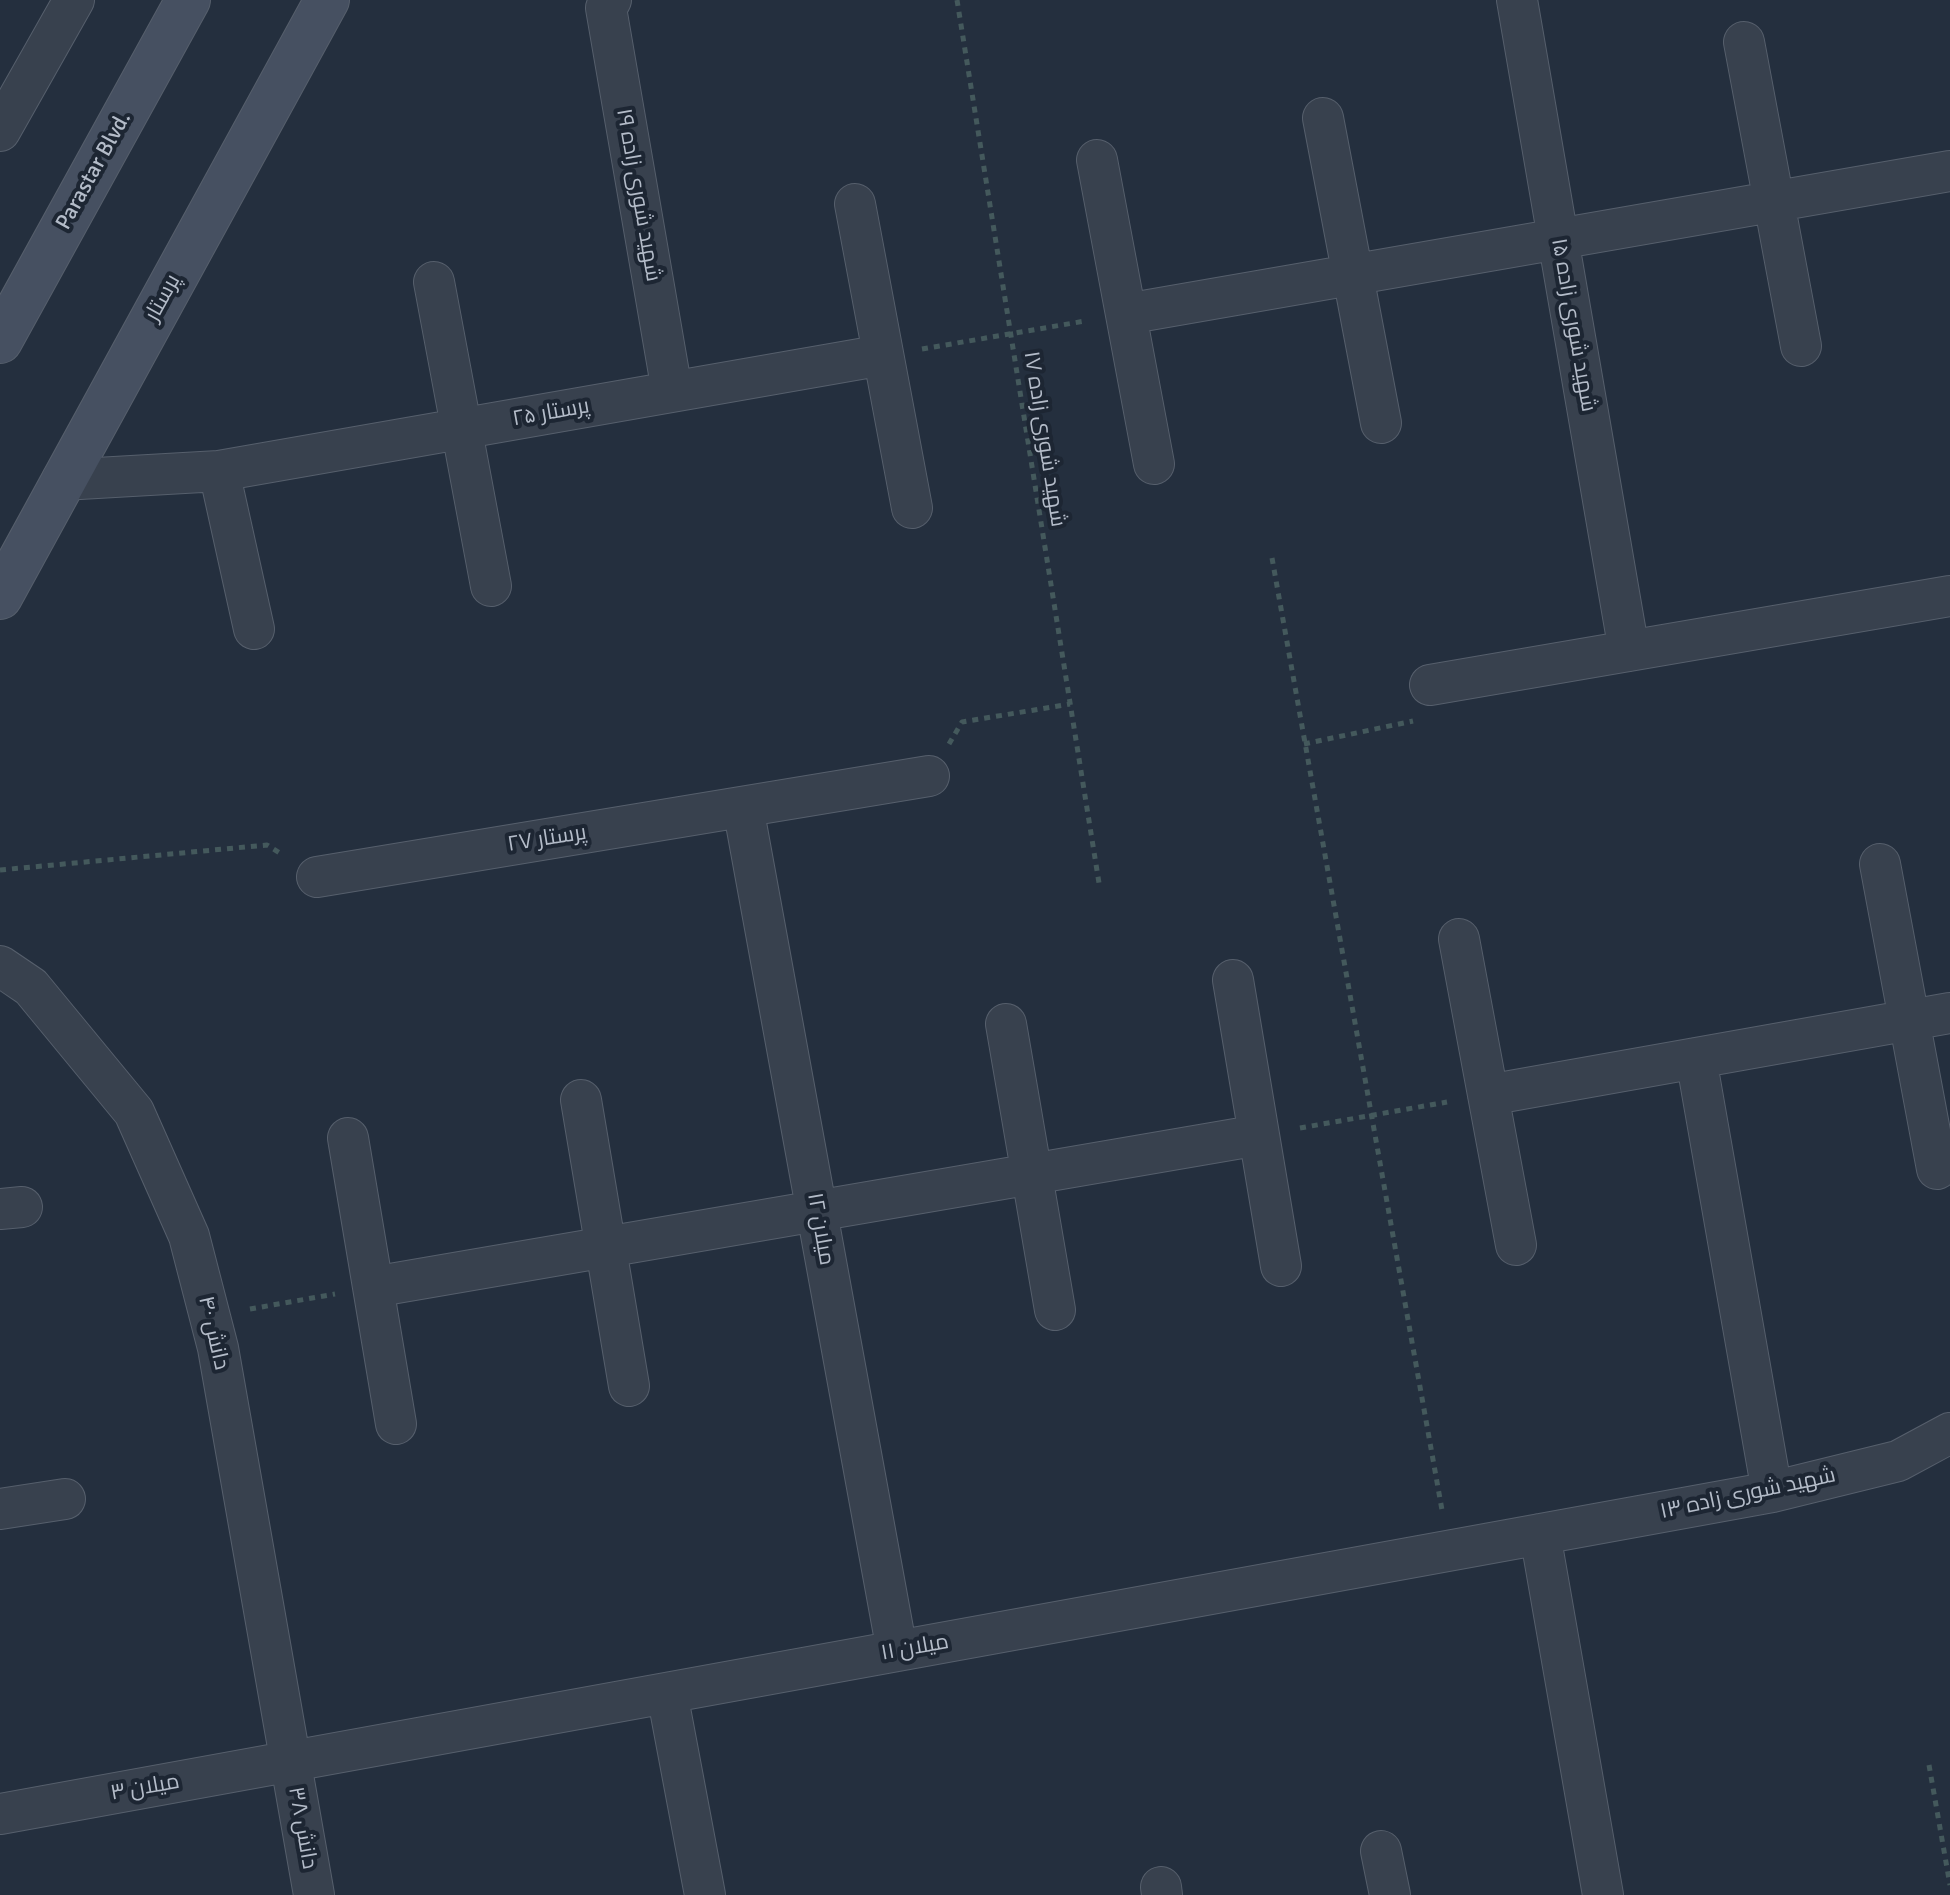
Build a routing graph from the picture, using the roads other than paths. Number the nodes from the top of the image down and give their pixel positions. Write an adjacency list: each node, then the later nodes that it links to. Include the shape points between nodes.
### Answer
1 (74, 0): 8 (street)
2 (188, 0): 17 (main road, Parastar Blvd.)
3 (327, 0): 25 (main road, پرستار)
4 (611, 0): 20 (street, شهید شوری زاده ۱۹, via 606,8)
5 (1517, 0): 13 (street, شهید شوری زاده ۱۵)
6 (1744, 42): 11 (street)
7 (1323, 118): 14 (street)
8 (0, 131)
9 (1097, 160): 16 (street)
10 (1950, 171): 11 (street)
11 (1774, 201): 13 (street); 18 (street)
12 (855, 204): 19 (street)
13 (1558, 239): 14 (street); 31 (street, شهید شوری زاده ۱۵)
14 (1352, 274): 16 (street); 21 (street)
15 (434, 282): 22 (street)
16 (1126, 314): 23 (street)
17 (0, 341)
18 (1801, 346)
19 (883, 355): 20 (street, پرستار ۲۵); 26 (street)
20 (672, 391): 22 (street, پرستار ۲۵)
21 (1381, 423)
22 (462, 428): 24 (street, پرستار ۲۵); 27 (street)
23 (1154, 464)
24 (219, 471): 25 (street, پرستار ۲۵); 30 (street)
25 (62, 480): 29 (main road, پرستار)
26 (912, 508)
27 (491, 586)
28 (1950, 596): 31 (street)
29 (0, 597)
30 (254, 629)
31 (1629, 651): 32 (street)
32 (1430, 685)
33 (929, 776): 34 (street, پرستار ۲۷)
34 (743, 807): 36 (street, پرستار ۲۷); 50 (street, میلان ۱۲)
35 (1880, 864): 41 (street)
36 (317, 877)
37 (1459, 939): 44 (street)
38 (0, 966): 65 (street, دانش ۴۰, via 31,987 134,1112 189,1236 218,1348)
39 (1233, 980): 46 (street)
40 (1950, 1013): 41 (street)
41 (1909, 1021): 43 (street); 48 (street)
42 (1006, 1024): 49 (street)
43 (1696, 1058): 44 (street); 59 (street)
44 (1488, 1095): 51 (street)
45 (581, 1100): 52 (street)
46 (1259, 1135): 49 (street); 53 (street)
47 (348, 1138): 54 (street)
48 (1937, 1169)
49 (1032, 1174): 50 (street); 55 (street)
50 (816, 1211): 52 (street); 63 (street, میلان ۱۲)
51 (1516, 1245)
52 (605, 1247): 54 (street); 56 (street)
53 (1281, 1266)
54 (373, 1287): 57 (street)
55 (1055, 1310)
56 (629, 1386)
57 (396, 1424)
58 (1950, 1433): 59 (street, شهید شوری زاده ۱۳, via 1898,1461)
59 (1772, 1492): 62 (street, شهید شوری زاده ۱۳)
60 (65, 1499): 61 (street)
61 (0, 1509)
62 (1540, 1534): 63 (street, میلان ۱۱); 71 (street)
63 (897, 1651): 64 (street, میلان ۱۱)
64 (667, 1693): 65 (street, میلان ۱۱); 69 (street)
65 (291, 1761): 66 (street, میلان ۳); 68 (street, دانش ۳۸)
66 (0, 1814)
67 (1381, 1851): 70 (street)
68 (314, 1895)
69 (705, 1895)
70 (1390, 1895)
71 (1603, 1895)

